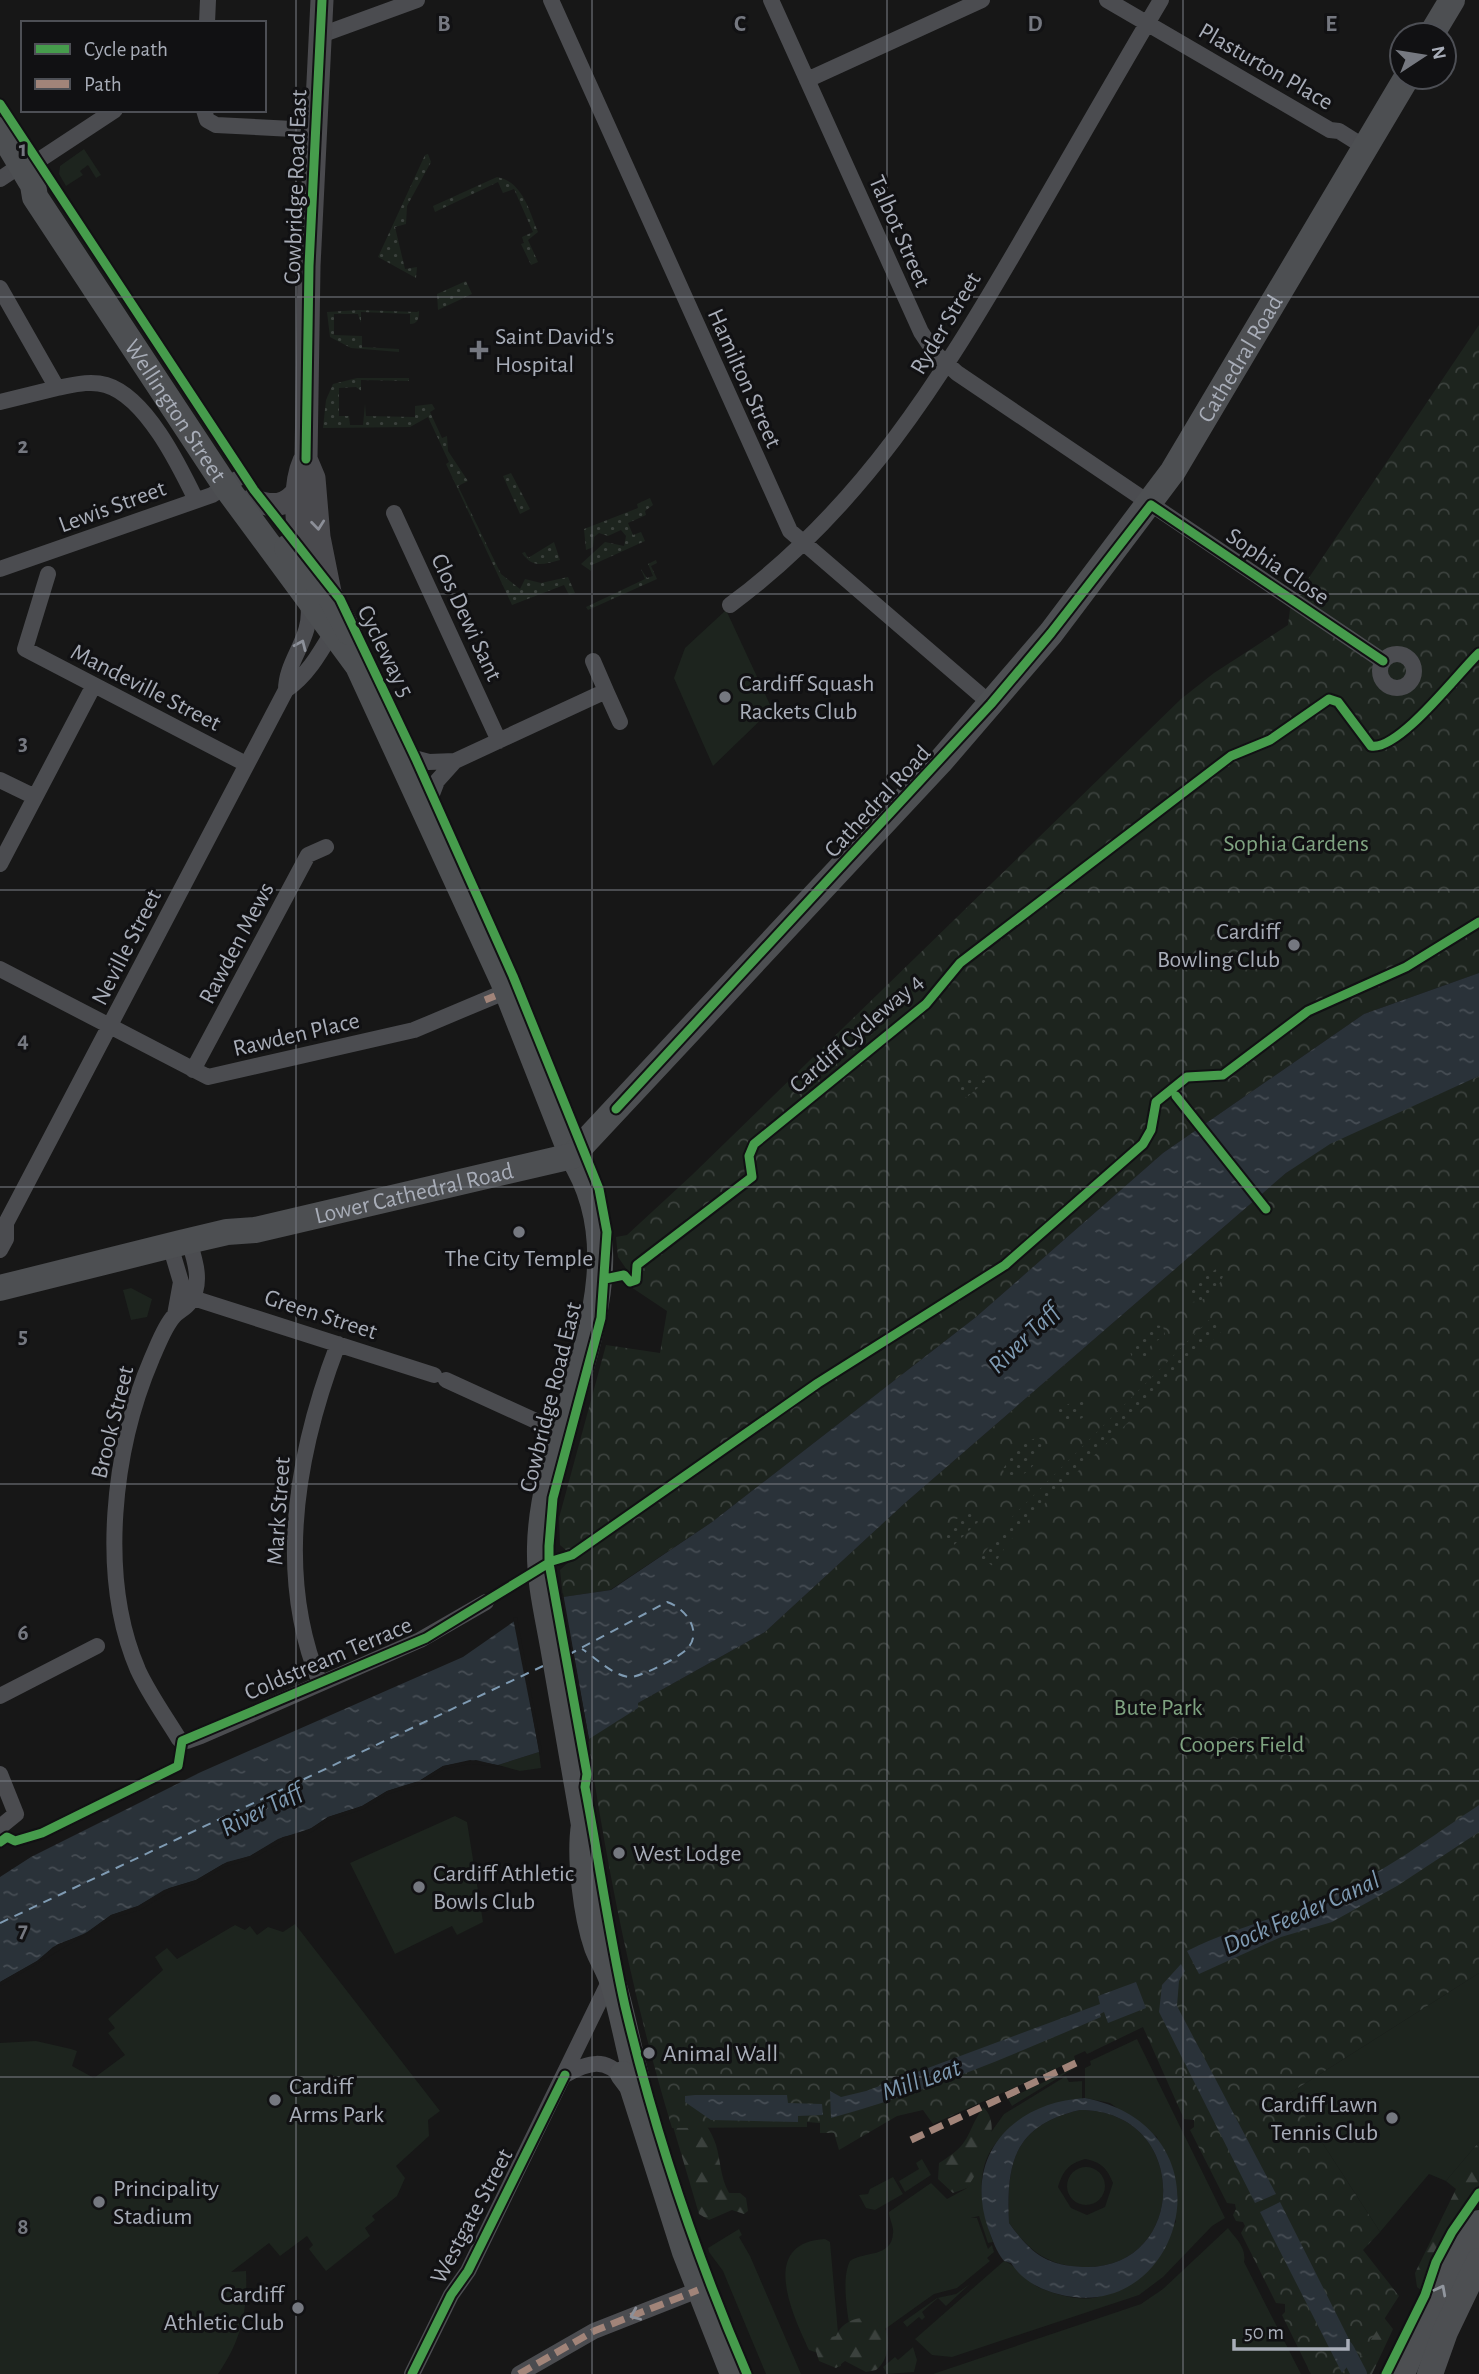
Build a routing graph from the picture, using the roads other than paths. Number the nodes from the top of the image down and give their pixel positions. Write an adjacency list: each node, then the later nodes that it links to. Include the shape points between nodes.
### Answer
1 (208, 0): 10 (street)
2 (322, 0): 13 (street, Cowbridge Road East)
3 (417, 0): 13 (street)
4 (551, 0): 34 (street, Hamilton Street, via 781,513)
5 (771, 0): 14 (street, Talbot Street)
6 (982, 0): 14 (street)
7 (1107, 0): 12 (street, Plasturton Place)
8 (1161, 0): 12 (street, Ryder Street)
9 (1452, 0): 11 (main road)
10 (207, 21)
11 (1439, 21)
12 (1147, 24): 20 (street, Plasturton Place); 24 (street, Ryder Street)
13 (321, 35): 28 (street, Cowbridge Road East, via 309,266)
14 (807, 80): 23 (street, Talbot Street)
15 (1399, 91): 20 (main road, Cathedral Road)
16 (112, 112): 21 (street)
17 (205, 112): 18 (street, via 216,125)
18 (293, 129)
19 (0, 130): 21 (main road, Wellington Street)
20 (1366, 148): 32 (main road, Cathedral Road)
21 (19, 174): 29 (main road, Wellington Street, via 48,190)
22 (0, 288): 26 (street)
23 (925, 338): 24 (street, via 942,344); 25 (street, Talbot Street)
24 (962, 340): 25 (street, Ryder Street)
25 (948, 365): 32 (street, Talbot Street); 34 (street, Ryder Street, via 888,449)
26 (57, 388): 27 (street); 31 (street, via 106,385 138,405)
27 (0, 402)
28 (306, 458): 30 (street, Cowbridge Road East); 38 (street, Cowbridge Road East, one-way to 38, via 314,478)
29 (238, 489): 30 (street, via 281,505); 31 (street, Lewis Street); 35 (main road, Wellington Street); 38 (main road, Wellington Street)
30 (299, 489): 35 (street, Cowbridge Road East)
31 (196, 500): 36 (street, Lewis Street)
32 (1151, 505): 42 (street, Sophia Close); 47 (main road, Cathedral Road)
33 (394, 513): 49 (street, Clos Dewi Sant)
34 (804, 545): 39 (street, Ryder Street); 47 (street, Hamilton Street)
35 (301, 563): 38 (main road, Wellington Street)
36 (0, 569)
37 (48, 574): 44 (street, Mandeville Street, via 25,649)
38 (319, 598): 40 (main road, Wellington Street); 43 (main road, Cowbridge Road East, via 358,651); 45 (street, Neville Street, one-way to 38, via 286,678)
39 (730, 605)
40 (332, 631): 43 (main road, Cowbridge Road East); 45 (street, Neville Street, via 297,683)
41 (593, 661): 46 (street)
42 (1383, 661): 42 (street, Sophia Close, via 1392,655 1403,656 1413,669 1407,685 1388,686 1380,675)
43 (358, 666): 50 (main road, Cowbridge Road East)
44 (94, 685): 52 (street, Mandeville Street); 54 (street)
45 (286, 690): 52 (street, Neville Street)
46 (606, 691): 48 (street); 49 (street)
47 (991, 704): 62 (main road, Cathedral Road)
48 (620, 722)
49 (499, 741): 51 (street)
50 (399, 754): 51 (street, via 429,762); 55 (main road, Cowbridge Road East)
51 (455, 761): 55 (street, via 437,781)
52 (246, 764): 60 (street, Neville Street)
53 (0, 780): 54 (street)
54 (35, 797): 57 (street)
55 (425, 812): 62 (main road, Cowbridge Road East, via 507,991)
56 (326, 847): 61 (street, Rawden Mews, via 308,855)
57 (0, 864)
58 (0, 970): 60 (street, Rawden Place)
59 (490, 998): 61 (street, Rawden Place, via 414,1030 208,1077)
60 (110, 1027): 61 (street, Rawden Place); 63 (street, Neville Street)
61 (194, 1070)
62 (572, 1156): 65 (main road, Lower Cathedral Road, via 255,1230 227,1232); 71 (main road, Cowbridge Road East, via 583,1233 581,1292 572,1347); 72 (main road, Cowbridge Road East, via 588,1181 594,1202 598,1270 587,1347 542,1507)
63 (3, 1226): 64 (street, Neville Street, via 6,1239)
64 (0, 1250)
65 (181, 1250): 66 (main road, Lower Cathedral Road); 67 (street, via 197,1278); 68 (main road, Lower Cathedral Road, via 135,1272); 69 (street, Brook Street)
66 (0, 1288)
67 (193, 1298): 69 (street, Brook Street); 70 (street, Green Street)
68 (0, 1302)
69 (175, 1315): 77 (street, Brook Street, via 152,1357 130,1424 117,1490 115,1537 131,1649 144,1682)
70 (338, 1344): 71 (street, Green Street, via 440,1378); 75 (street, Mark Street, via 308,1438 295,1547 301,1621)
71 (549, 1427): 72 (main road, Cowbridge Road East, via 527,1519 525,1559)
72 (537, 1599): 80 (main road, Cowbridge Road East, via 565,1762 584,1825 581,1846)
73 (486, 1602): 75 (street, Coldstream Terrace, via 426,1637)
74 (97, 1646): 76 (street)
75 (320, 1683): 77 (street, Coldstream Terrace)
76 (0, 1696)
77 (182, 1741)
78 (0, 1774): 79 (street, via 16,1809 15,1817)
79 (0, 1828)
80 (598, 1948): 81 (main road); 82 (main road, via 593,1966)
81 (609, 1972): 82 (main road); 82 (street, Westgate Street)
82 (605, 2015): 83 (street, Westgate Street); 84 (main road)
83 (565, 2075): 84 (street, via 601,2063 611,2066); 88 (street, Westgate Street)
84 (628, 2083): 87 (main road)
85 (1479, 2223): 91 (main road, one-way to 85, via 1425,2319)
86 (1479, 2262): 92 (main road)
87 (698, 2290): 89 (street, one-way to 89, via 594,2331); 90 (main road)
88 (412, 2374)
89 (519, 2374)
90 (733, 2374)
91 (1402, 2374)
92 (1430, 2374)

